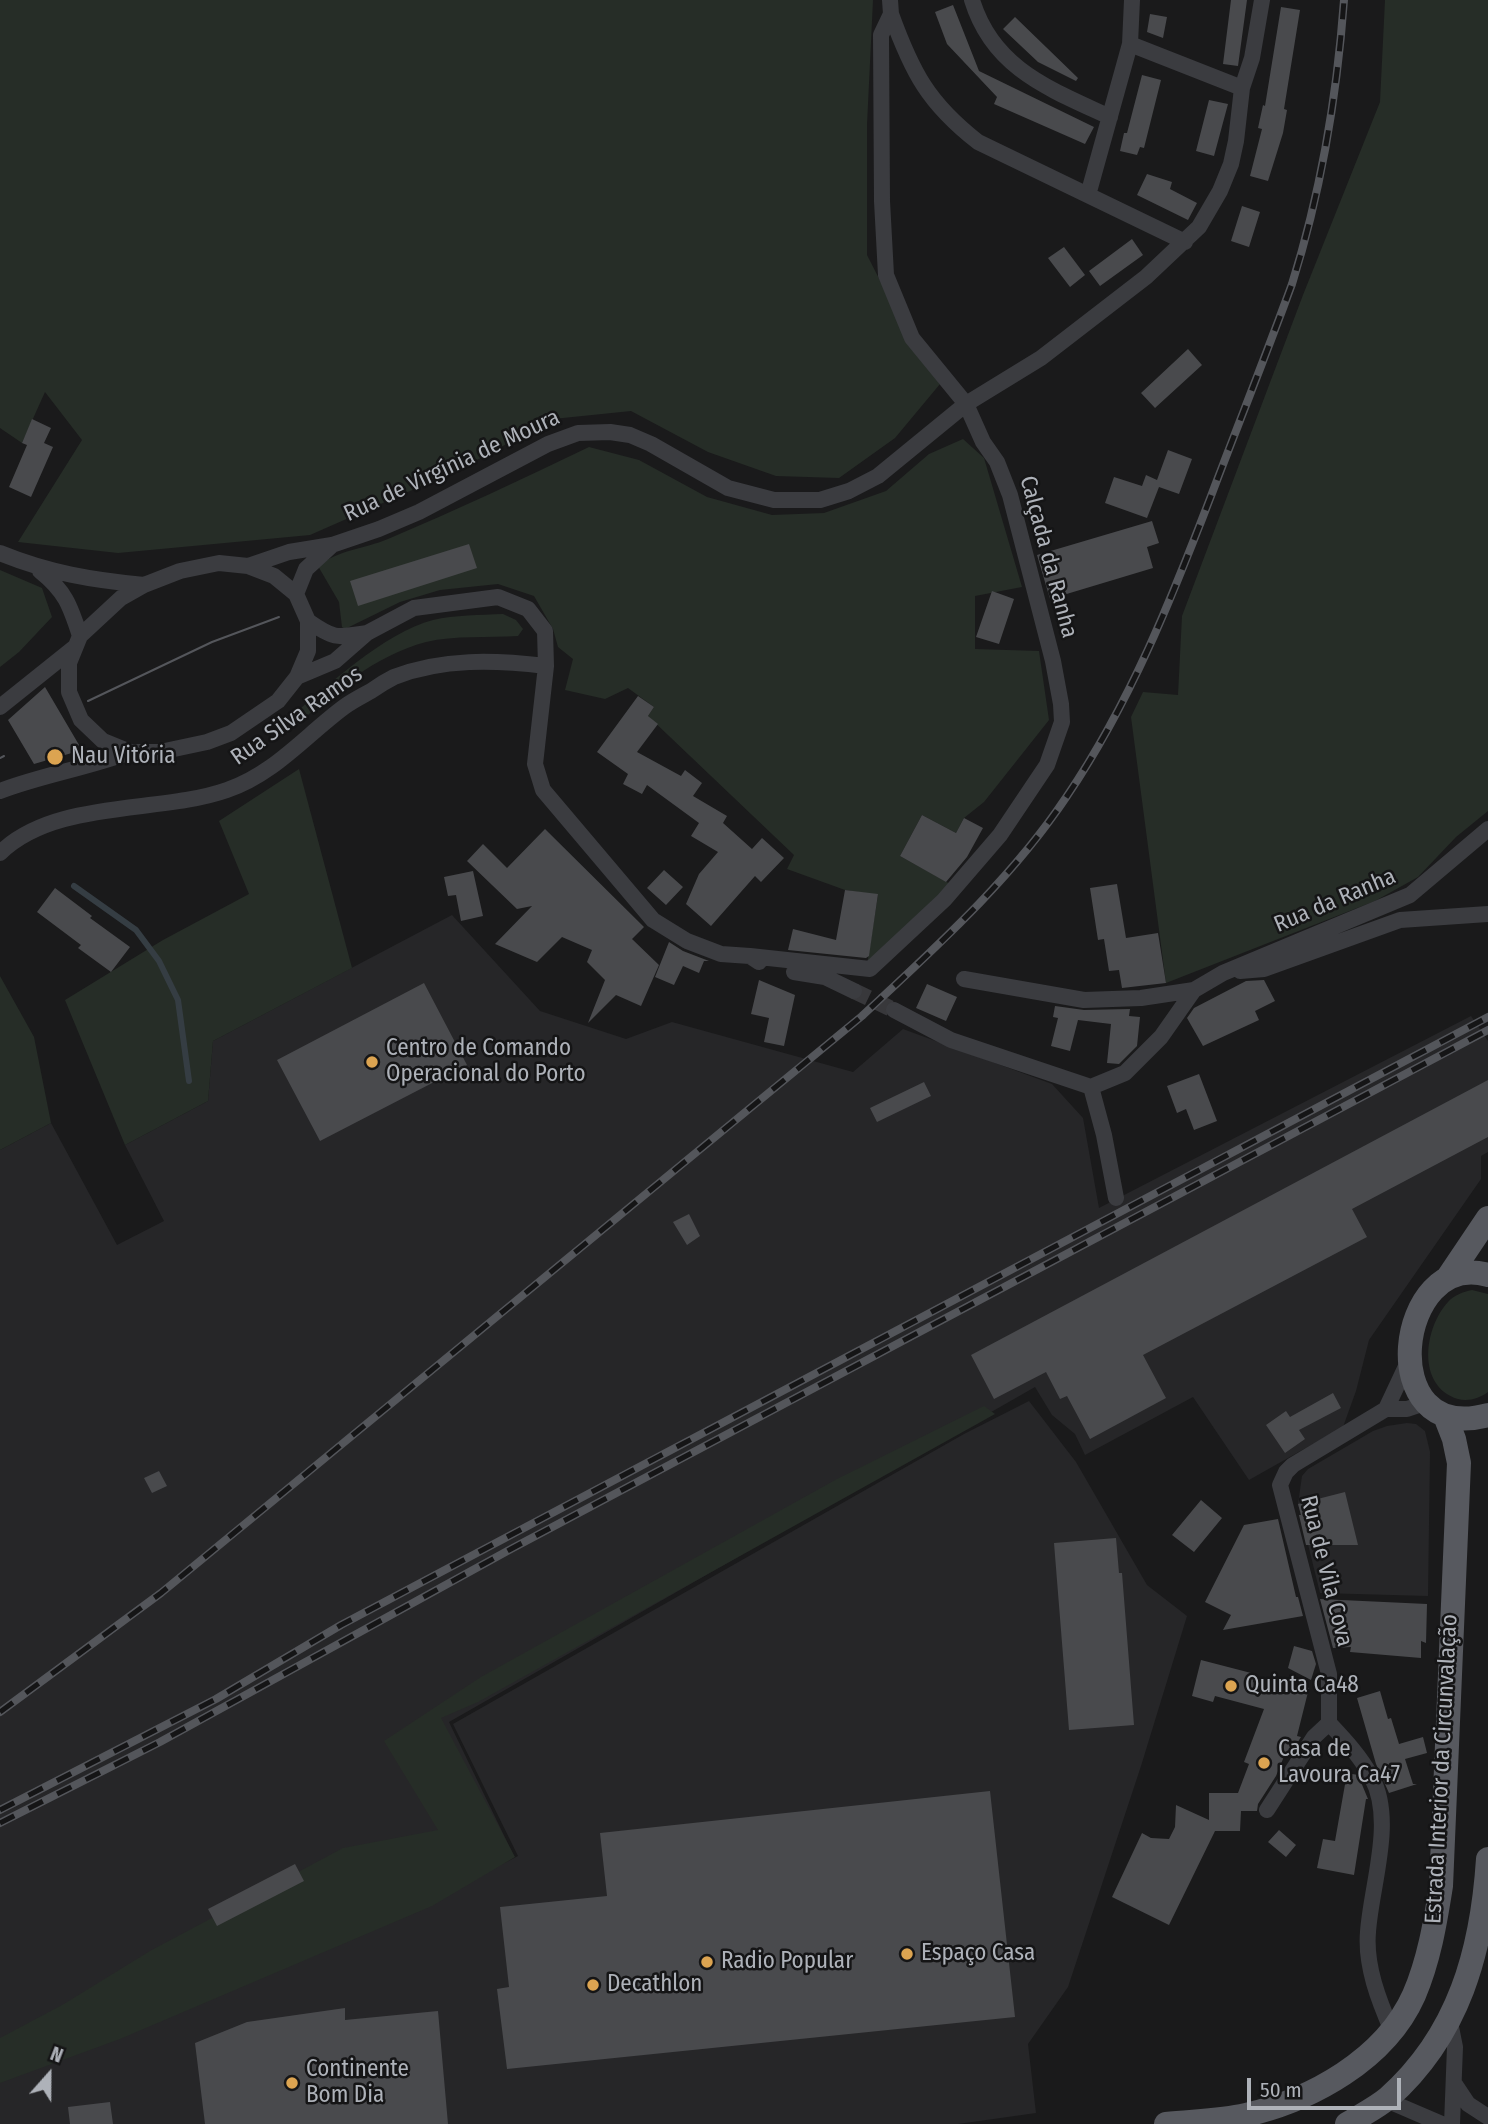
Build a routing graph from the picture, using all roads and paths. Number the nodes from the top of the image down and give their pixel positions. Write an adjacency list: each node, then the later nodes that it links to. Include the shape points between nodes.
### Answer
1 (972, 0): 7 (street, via 988,37 1026,76)
2 (1132, 0): 5 (street)
3 (1262, 0): 6 (street, Rua de Virgínia de Moura)
4 (891, 7): 8 (street, via 907,56 950,120 978,142); 10 (street, Calçada da Ranha, via 881,35 886,275 912,338)
5 (1130, 44): 6 (street); 7 (street)
6 (1242, 88): 9 (street, Rua de Virgínia de Moura, via 1231,164 1199,227)
7 (1110, 117): 8 (street)
8 (1088, 195): 9 (street)
9 (1185, 242): 10 (street, Rua de Virgínia de Moura, via 1041,358)
10 (966, 404): 11 (street, Rua de Virgínia de Moura, via 878,476 820,500 758,497 728,488 630,435 578,433 419,512); 28 (street, Calçada da Ranha, via 1010,495 1053,662 1062,722 1047,765 1000,835 944,900 876,964)
11 (332, 545): 13 (street, Rua de Virgínia de Moura, via 289,552); 16 (street, Rua de Virgínia de Moura, via 306,569)
12 (0, 553): 14 (street)
13 (248, 566): 15 (street, via 205,565); 16 (street, via 274,576)
14 (35, 567): 15 (street, via 86,579); 19 (street, via 68,600)
15 (144, 585): 19 (street, via 121,598)
16 (296, 594): 17 (street)
17 (308, 621): 18 (street, via 328,635); 21 (street, via 308,651)
18 (367, 633): 20 (street, Calçada da Ranha, via 414,608 498,597 528,608 545,632); 21 (street, via 335,661)
19 (77, 641): 22 (street); 23 (street, via 69,663 69,692 81,720 103,741)
20 (546, 666): 26 (street, Rua Silva Ramos, via 452,663 393,678 345,706 270,769 243,784 203,797 80,816 29,831); 28 (street, Calçada da Ranha, via 535,764 542,790 653,919 687,941 721,954)
21 (298, 677): 23 (street, via 278,701 231,733 160,752)
22 (0, 708)
23 (130, 752): 24 (street)
24 (0, 791)
25 (1488, 829): 29 (street, Rua da Ranha, via 1410,895)
26 (0, 853)
27 (1488, 914): 29 (street, Rua da Ranha, via 1400,920 1264,969)
28 (750, 956): 32 (street, via 765,966 824,978)
29 (1223, 973): 31 (street, Rua da Ranha)
30 (964, 979): 31 (street, via 1084,1000)
31 (1194, 990): 34 (street, Rua da Ranha, via 1161,1037 1125,1073)
32 (854, 992)
33 (894, 1010): 34 (street, via 951,1040)
34 (1091, 1087): 35 (street)
35 (1116, 1198)
36 (1488, 1218): 38 (main road)
37 (1488, 1275): 38 (main road, via 1473,1271)
38 (1449, 1276): 39 (main road, via 1420,1309)
39 (1409, 1359): 40 (street); 41 (main road, Estrada Interior da Circunvalação, via 1413,1382)
40 (1386, 1409): 41 (street, Rua de Vila Cova); 43 (street, Rua de Vila Cova, via 1293,1465 1280,1485 1329,1674)
41 (1435, 1409): 42 (main road, via 1470,1420); 47 (main road, Estrada Interior da Circunvalação, via 1454,1439 1459,1463 1441,1886 1431,1948 1413,1997)
42 (1488, 1415)
43 (1329, 1723): 44 (street, via 1314,1737); 47 (street, via 1374,1780 1380,1804 1382,1823 1367,1935 1378,2000)
44 (1267, 1810)
45 (1488, 1859): 46 (main road, via 1474,1961)
46 (1450, 2022): 48 (street); 49 (main road, via 1419,2066)
47 (1392, 2031): 52 (main road, Estrada Interior da Circunvalação, via 1359,2062 1309,2095 1245,2115)
48 (1454, 2083): 50 (street, via 1468,2104); 54 (street)
49 (1386, 2100): 51 (main road); 53 (street)
50 (1488, 2117)
51 (1357, 2121)
52 (1166, 2124)
53 (1441, 2124)
54 (1452, 2124)

